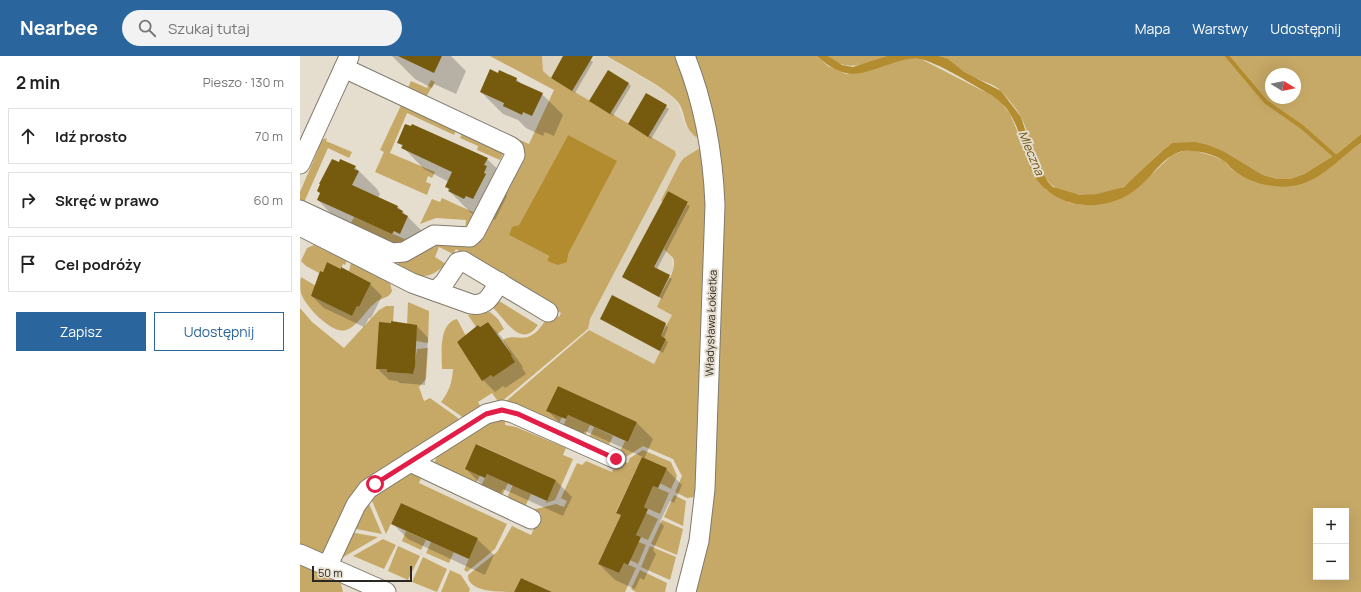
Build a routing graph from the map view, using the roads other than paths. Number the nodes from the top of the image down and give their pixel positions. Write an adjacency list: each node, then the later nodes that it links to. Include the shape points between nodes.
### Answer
1 (685, 56): 16 (street, Władysława Łokietka, via 709,143 715,205 705,494 699,541)
2 (347, 62): 3 (street); 4 (street, via 510,146 514,149 514,155 475,232 470,237 434,235 404,252 392,253)
3 (300, 164)
4 (300, 210)
5 (300, 226): 7 (street, via 412,283)
6 (499, 282): 7 (street, via 487,301 480,305); 7 (street, via 460,261 444,283); 8 (street)
7 (434, 291)
8 (548, 312)
9 (616, 459): 10 (street, via 518,414 502,410 486,414)
10 (410, 462): 11 (street); 13 (street, via 362,496)
11 (531, 519)
12 (300, 554): 13 (street)
13 (328, 565): 14 (street)
14 (351, 585): 15 (street)
15 (386, 592)
16 (686, 592)

